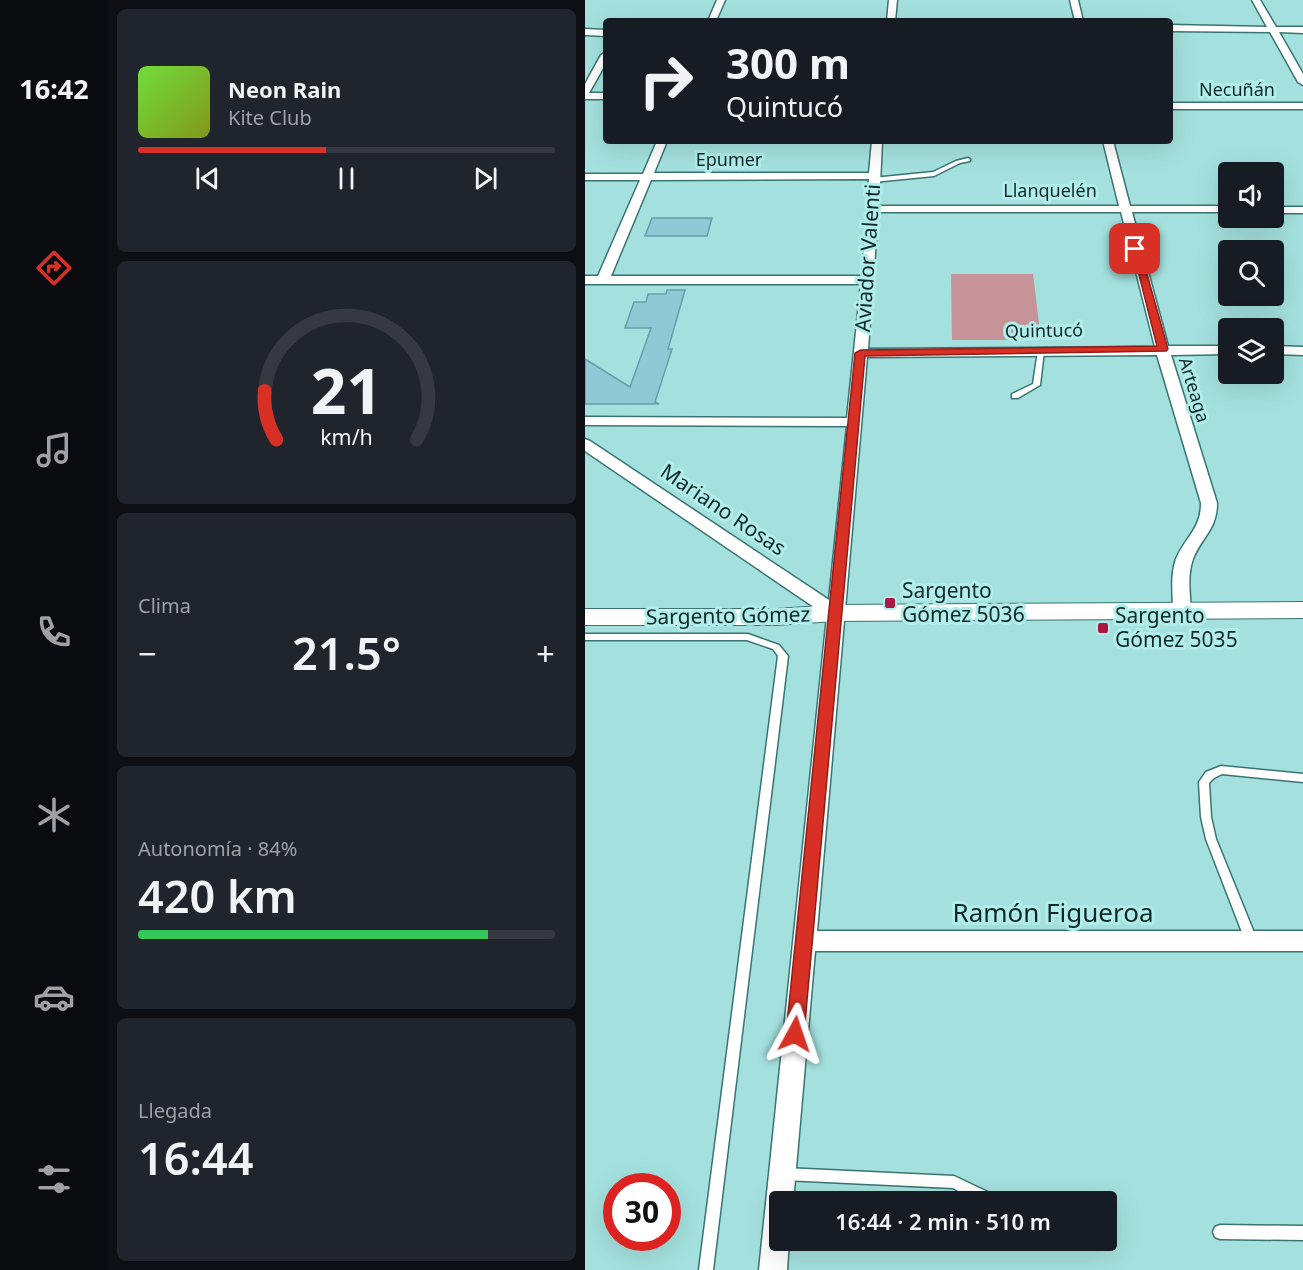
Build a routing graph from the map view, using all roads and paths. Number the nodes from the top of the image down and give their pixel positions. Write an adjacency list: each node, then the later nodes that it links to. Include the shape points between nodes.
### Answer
1 (721, 0): 5 (street)
2 (893, 0): 6 (street)
3 (1074, 0): 7 (street)
4 (1256, 0): 9 (street)
5 (713, 18)
6 (891, 18)
7 (1078, 18)
8 (1173, 28): 9 (street)
9 (1271, 29): 10 (street); 14 (street)
10 (1303, 30)
11 (585, 32): 12 (street)
12 (603, 33)
13 (603, 60): 15 (street)
14 (1303, 82)
15 (585, 92)
16 (585, 96): 17 (street)
17 (603, 96)
18 (1173, 106): 19 (street, Necuñán)
19 (1303, 106)
20 (661, 144): 25 (street)
21 (877, 144): 26 (street, Aviador Valenti)
22 (1109, 144): 28 (street, Arteaga)
23 (968, 160): 26 (lane, via 934,174)
24 (585, 177): 25 (street, Epumer)
25 (646, 177): 26 (street, Epumer); 33 (street)
26 (873, 178): 27 (street, Aviador Valenti)
27 (872, 209): 28 (street, Llanquelén); 34 (street, Aviador Valenti)
28 (1124, 209): 29 (street, Llanquelén); 35 (street, Arteaga)
29 (1218, 209)
30 (1284, 210): 31 (street)
31 (1303, 210)
32 (585, 280): 33 (street)
33 (603, 280): 34 (street)
34 (868, 280): 40 (street, Aviador Valenti)
35 (1163, 349): 36 (street, Quintucó); 37 (street, Quintucó); 46 (street, Arteaga, via 1210,516 1185,557)
36 (1218, 350)
37 (1041, 351): 40 (street, Quintucó); 41 (lane, via 1036,386)
38 (1284, 351): 39 (street)
39 (1303, 351)
40 (861, 353): 43 (street, Aviador Valenti)
41 (1015, 396)
42 (585, 421): 43 (street)
43 (855, 422): 47 (street, Aviador Valenti)
44 (585, 444): 47 (street, Mariano Rosas)
45 (1303, 610): 46 (main road, Sargento Gómez)
46 (1182, 611): 47 (main road, Sargento Gómez)
47 (835, 613): 48 (main road, Sargento Gómez, via 776,617); 51 (street, Aviador Valenti)
48 (585, 617)
49 (585, 637): 58 (lane, via 748,637 776,647 783,656)
50 (1303, 778): 52 (lane, via 1221,770 1204,782 1211,839)
51 (804, 941): 52 (street, Ramón Figueroa); 54 (street, Aviador Valenti)
52 (1251, 941): 53 (street, Ramón Figueroa)
53 (1303, 941)
54 (782, 1174): 55 (lane, via 954,1182); 59 (street, Aviador Valenti)
55 (972, 1191)
56 (1220, 1232): 57 (lane)
57 (1303, 1233)
58 (706, 1270)
59 (773, 1270)

